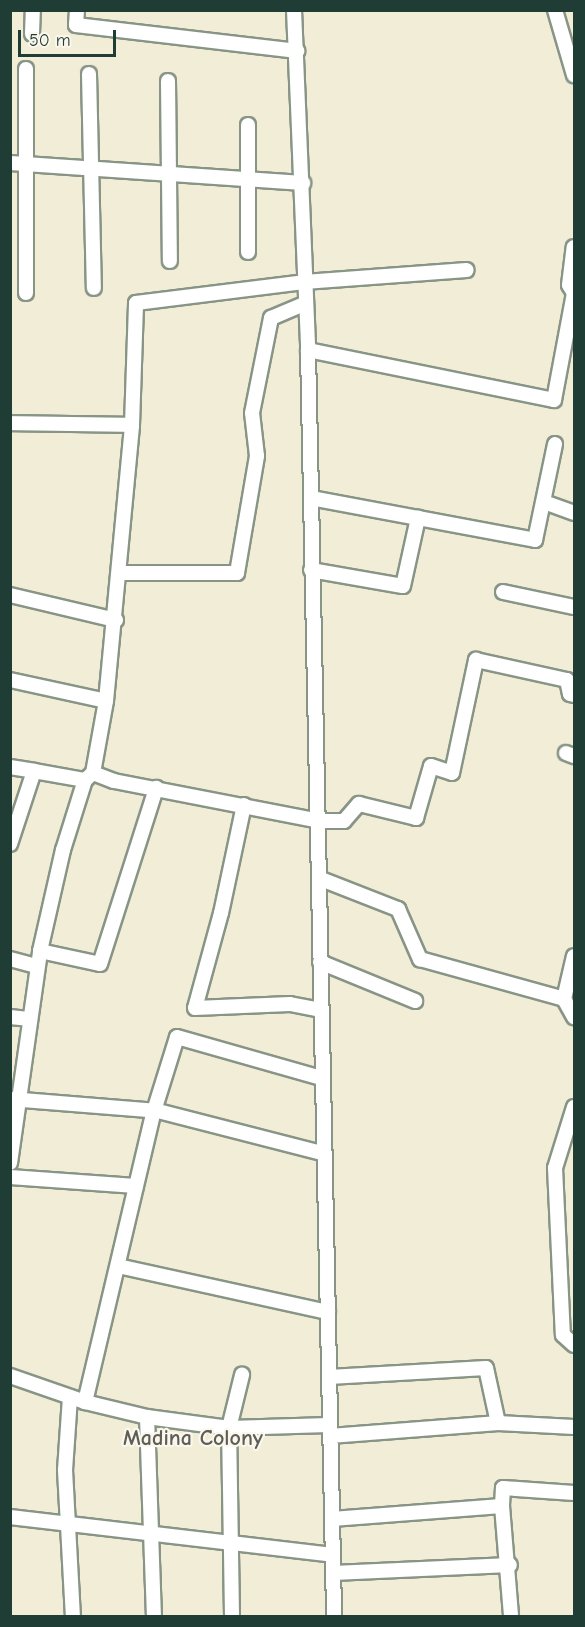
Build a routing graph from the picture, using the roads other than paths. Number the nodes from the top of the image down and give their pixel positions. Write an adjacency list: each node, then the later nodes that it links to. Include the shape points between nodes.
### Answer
1 (33, 10): 5 (street)
2 (77, 10): 6 (street, via 76,26)
3 (294, 10): 6 (street)
4 (555, 10): 9 (street)
5 (32, 34)
6 (297, 51): 17 (street)
7 (26, 69): 13 (street)
8 (89, 74): 14 (street)
9 (574, 75)
10 (168, 81): 15 (street)
11 (248, 125): 16 (street)
12 (10, 163): 13 (street)
13 (27, 164): 14 (street); 24 (street)
14 (92, 167): 15 (street); 23 (street)
15 (169, 171): 16 (street); 20 (street)
16 (247, 179): 17 (street); 19 (street)
17 (303, 183): 22 (street)
18 (574, 247): 25 (street, via 569,285)
19 (248, 252)
20 (170, 261)
21 (466, 270): 22 (street)
22 (304, 282): 26 (street); 29 (street, via 136,303)
23 (94, 288)
24 (26, 293)
25 (574, 293): 27 (street, via 554,400)
26 (306, 303): 27 (street); 36 (street, via 271,318 252,413 257,456 237,573)
27 (308, 350): 31 (street)
28 (10, 423): 29 (street)
29 (132, 425): 36 (street)
30 (555, 444): 32 (street)
31 (311, 498): 34 (street); 35 (street)
32 (544, 502): 33 (street); 34 (street, via 535,540)
33 (574, 513)
34 (418, 518): 35 (street, via 403,586)
35 (311, 570): 49 (street)
36 (121, 573): 40 (street)
37 (503, 592): 39 (street)
38 (10, 595): 40 (street)
39 (574, 607)
40 (117, 620): 43 (street)
41 (10, 680): 43 (street)
42 (574, 695): 49 (street, via 570,694 567,680 476,660 452,773 431,766 416,818 359,804 344,821)
43 (106, 701): 46 (street)
44 (10, 767): 45 (street)
45 (34, 771): 46 (street); 50 (street)
46 (89, 776): 47 (street); 52 (street, via 63,850)
47 (156, 788): 48 (street); 52 (street, via 100,964)
48 (244, 805): 49 (street); 59 (street, via 195,1008 290,1004)
49 (318, 821): 51 (street)
50 (10, 844)
51 (321, 879): 55 (street); 57 (street, via 398,909 420,959)
52 (40, 951): 56 (street)
53 (574, 956): 57 (street)
54 (10, 959): 56 (street)
55 (320, 962): 58 (street); 59 (street)
56 (38, 966): 62 (street)
57 (564, 999): 61 (street)
58 (415, 1001)
59 (320, 1010): 63 (street)
60 (10, 1017): 62 (street)
61 (574, 1017)
62 (28, 1019): 64 (street, via 25,1070)
63 (321, 1078): 66 (street, via 177,1037); 67 (street)
64 (14, 1099): 66 (street); 68 (street)
65 (574, 1107): 73 (street, via 555,1168 563,1335)
66 (154, 1111): 67 (street); 70 (street)
67 (322, 1153): 72 (street)
68 (10, 1163)
69 (10, 1177): 70 (street)
70 (136, 1186): 71 (street)
71 (118, 1266): 72 (street); 78 (street)
72 (328, 1312): 76 (street)
73 (574, 1345)
74 (242, 1375): 82 (street)
75 (10, 1376): 77 (street)
76 (329, 1377): 80 (street, via 486,1368); 83 (street)
77 (70, 1397): 78 (street); 88 (street, via 65,1470)
78 (85, 1402): 79 (street)
79 (147, 1417): 82 (street); 89 (street)
80 (498, 1423): 81 (street); 83 (street)
81 (574, 1427)
82 (229, 1428): 83 (street); 90 (street)
83 (330, 1431): 87 (street)
84 (574, 1493): 85 (street, via 503,1488)
85 (502, 1506): 87 (street); 92 (street)
86 (10, 1517): 88 (street)
87 (332, 1519): 91 (street)
88 (68, 1524): 89 (street); 94 (street)
89 (151, 1534): 90 (street); 95 (street)
90 (231, 1543): 91 (street); 96 (street)
91 (333, 1555): 93 (street)
92 (510, 1564): 93 (street); 98 (street)
93 (333, 1573): 97 (street)
94 (73, 1617)
95 (154, 1617)
96 (232, 1617)
97 (334, 1617)
98 (511, 1617)

